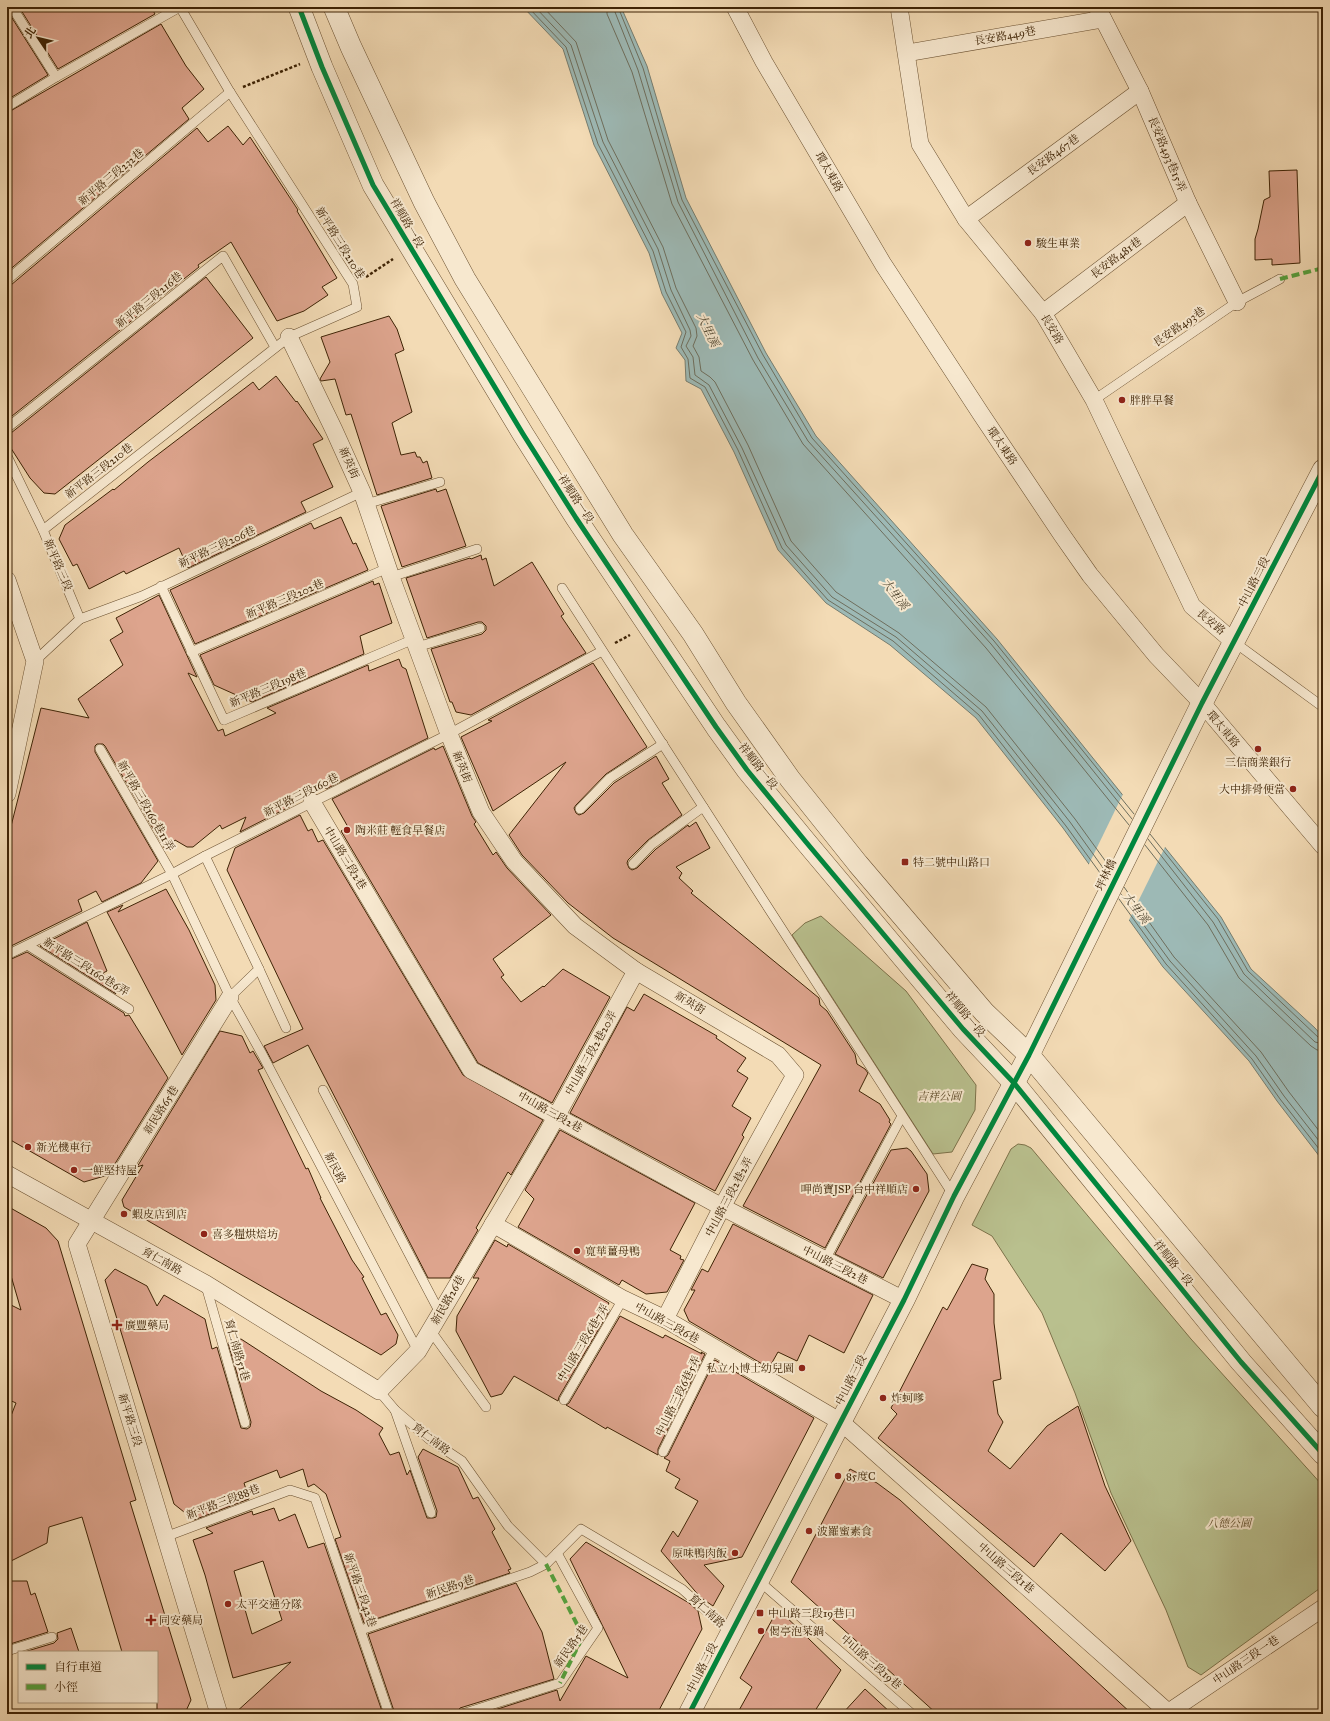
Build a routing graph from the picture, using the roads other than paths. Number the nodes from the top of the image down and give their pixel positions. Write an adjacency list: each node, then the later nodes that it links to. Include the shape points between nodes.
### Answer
1 (12, 7): 9 (lane)
2 (180, 7): 9 (lane); 11 (lane, 新平路三段210巷)
3 (299, 7): 62 (street, 祥順路一段, via 373,184 576,518 747,770 963,1029)
4 (334, 7): 60 (street, 祥順路一段, via 424,202 465,279 623,535 790,779 858,864 984,1012)
5 (735, 7): 40 (street, 環太東路, via 764,62 883,264 981,414 1090,574 1156,655)
6 (899, 7): 8 (street, 長安路)
7 (1100, 13): 8 (street, 長安路449巷); 10 (street, 長安路493巷15弄)
8 (907, 53): 14 (street, 長安路, via 920,144)
9 (56, 77): 12 (lane)
10 (1140, 91): 13 (street, 長安路493巷15弄); 14 (street, 長安路467巷)
11 (230, 92): 16 (lane, 新平路三段232巷); 19 (lane, 新平路三段210巷, via 353,284 357,307)
12 (7, 107)
13 (1188, 203): 17 (street, 長安路493巷15弄); 18 (street, 長安路481巷)
14 (966, 219): 18 (street, 長安路)
15 (1280, 278): 17 (lane, 長安路493巷)
16 (7, 280)
17 (1237, 302): 21 (lane, 長安路493巷)
18 (1043, 313): 21 (street, 長安路)
19 (289, 337): 20 (lane, 新平路三段210巷); 26 (street, 新英街)
20 (275, 347): 22 (lane, 新平路三段216巷, via 223,256); 27 (lane, 新平路三段210巷)
21 (1094, 400): 35 (street, 長安路, via 1192,606)
22 (7, 428)
23 (7, 456): 27 (lane, 新平路三段)
24 (1323, 470): 35 (street, 中山路二段)
25 (440, 482): 26 (lane, 新平路三段206巷)
26 (364, 498): 29 (street, 新英街); 31 (lane, 新平路三段206巷)
27 (43, 530): 33 (lane, 新平路三段)
28 (477, 549): 29 (lane, 新平路三段202巷)
29 (389, 572): 36 (street, 新英街); 38 (lane, 新平路三段202巷)
30 (7, 580): 39 (street)
31 (161, 586): 33 (lane, 新平路三段206巷, via 142,596); 38 (lane, 新平路三段198巷)
32 (562, 588): 37 (lane)
33 (80, 619): 39 (lane)
34 (480, 628): 36 (lane)
35 (1234, 642): 40 (street, 中山路二段); 41 (lane)
36 (415, 643): 38 (lane, 新平路三段198巷, via 224,720); 42 (street, 新英街)
37 (602, 650): 42 (lane, 新平路三段160巷); 43 (lane)
38 (192, 652)
39 (35, 661): 45 (street)
40 (1202, 703): 49 (street, 環太東路); 60 (street, 坪林橋)
41 (1323, 707)
42 (449, 734): 46 (lane, 新平路三段160巷); 56 (street, 新英街, via 481,812 514,861 575,926)
43 (663, 744): 47 (lane); 48 (lane, via 610,778)
44 (100, 749): 52 (lane, 新平路三段160巷11弄)
45 (7, 794)
46 (312, 802): 50 (lane, 新平路三段160巷); 64 (street, 中山路三段2巷, via 471,1070)
47 (703, 807): 51 (lane, via 652,844); 65 (lane)
48 (580, 809)
49 (1323, 846)
50 (206, 856): 52 (lane, 新平路三段160巷); 55 (lane)
51 (633, 864)
52 (172, 874): 53 (lane, 新平路三段160巷); 57 (lane, 新民路)
53 (29, 946): 54 (lane, 新平路三段160巷); 58 (lane, 新平路三段160巷6弄)
54 (7, 955)
55 (259, 969): 57 (lane); 59 (lane)
56 (636, 971): 61 (street, 新英街, via 778,1055); 64 (street, 中山路三段2巷20弄)
57 (230, 997): 70 (street, 新民路65巷); 80 (lane, 新民路)
58 (129, 1009)
59 (286, 1028)
60 (1029, 1055): 62 (street, 中山路三段); 84 (street, 祥順路一段)
61 (794, 1075): 69 (street, 中山路三段2巷2弄)
62 (1014, 1083): 67 (street, 中山路三段); 89 (street, 祥順路一段, via 1241,1362)
63 (323, 1090): 76 (lane)
64 (556, 1116): 68 (street, 中山路三段2巷20弄); 69 (street, 中山路三段2巷)
65 (902, 1116): 67 (lane); 72 (lane)
66 (7, 1174): 70 (street)
67 (954, 1196): 75 (street, 中山路三段)
68 (507, 1201): 71 (street, 新民路26巷)
69 (722, 1207): 72 (street, 中山路三段2巷); 77 (street, 中山路三段2巷2弄)
70 (92, 1222): 73 (street, 育仁南路); 92 (street, 新平路三段, via 77,1244)
71 (492, 1224): 74 (street, 中山路三段6巷); 76 (street, 新民路26巷)
72 (825, 1260): 75 (street, 中山路三段2巷)
73 (206, 1284): 81 (street, 育仁南路); 87 (lane, 育仁南路51巷)
74 (623, 1299): 77 (street, 中山路三段6巷); 82 (lane, 中山路三段6巷7弄)
75 (904, 1300): 86 (street, 中山路三段)
76 (440, 1314): 78 (street, 新民路26巷)
77 (665, 1319): 79 (street, 中山路三段6巷)
78 (430, 1330): 80 (street, 新民路26巷); 83 (lane)
79 (714, 1349): 86 (street, 中山路三段6巷); 88 (lane, 中山路三段6巷5弄)
80 (418, 1351): 81 (street, 新民路26巷)
81 (378, 1391): 85 (lane, 育仁南路)
82 (564, 1400)
83 (486, 1407)
84 (1323, 1407)
85 (395, 1410): 91 (lane); 94 (lane, 育仁南路, via 462,1461 508,1526)
86 (841, 1422): 95 (street, 中山路三段); 102 (street, 中山路三段1巷)
87 (245, 1423)
88 (664, 1452)
89 (1323, 1454)
90 (290, 1490): 92 (lane, 新平路三段88巷); 97 (lane, 新平路三段42巷, via 315,1498)
91 (431, 1513)
92 (165, 1537): 101 (street, 新平路三段)
93 (557, 1553): 94 (lane, 育仁南路); 98 (lane, 育仁南路, via 581,1529 682,1589); 104 (lane, 新民路5巷, via 598,1628 560,1683)
94 (546, 1564): 97 (lane, 新民路9巷, via 530,1572)
95 (759, 1581): 98 (street, 中山路三段); 106 (lane, 中山路三段19巷)
96 (1323, 1608): 102 (street, 中山路三段一巷)
97 (361, 1630): 103 (lane, 新平路三段42巷)
98 (731, 1633): 105 (street, 中山路三段)
99 (52, 1637): 100 (lane)
100 (7, 1651)
101 (217, 1713)
102 (1170, 1713)
103 (389, 1714)
104 (462, 1714)
105 (689, 1714)
106 (912, 1714)

